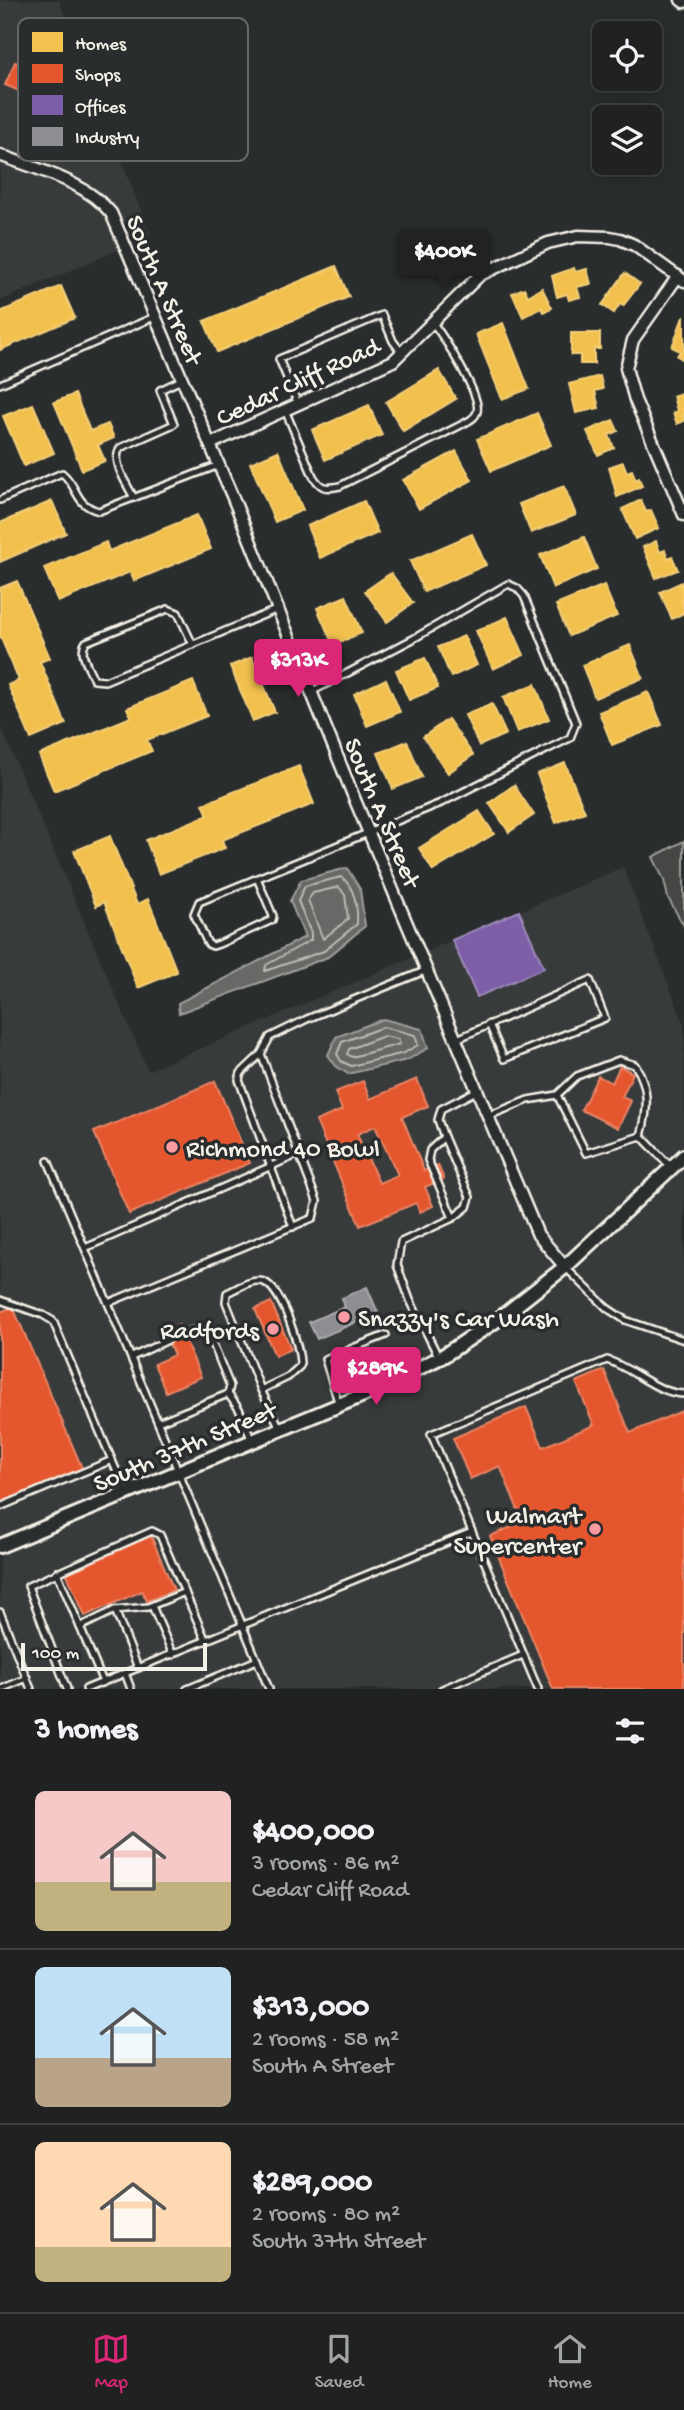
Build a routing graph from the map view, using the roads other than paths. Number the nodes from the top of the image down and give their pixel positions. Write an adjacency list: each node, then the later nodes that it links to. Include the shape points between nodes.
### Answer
1 (0, 155): 3 (street, South A Street, via 79,186 104,204)
2 (681, 278): 4 (street, Cedar Cliff Road, via 620,239 578,236 500,263 480,275); 14 (street, via 634,340 626,368)
3 (154, 317): 6 (street, South A Street); 7 (lane)
4 (433, 323): 5 (street, Cedar Cliff Road); 9 (lane, via 477,399 478,410 465,424 327,489 313,476)
5 (402, 353): 8 (street, Cedar Cliff Road, via 372,372); 8 (lane, via 382,315 279,359)
6 (181, 380): 10 (street, South A Street); 12 (lane, via 160,390 174,424 120,448 117,454)
7 (0, 384)
8 (298, 404): 9 (street, Cedar Cliff Road)
9 (285, 410): 10 (street, Cedar Cliff Road)
10 (210, 444): 11 (street, South A Street)
11 (219, 466): 12 (lane); 15 (street, South A Street)
12 (134, 498): 13 (lane, via 99,512 89,509 62,473)
13 (0, 500)
14 (684, 515)
15 (278, 610): 16 (lane); 17 (street, South A Street)
16 (193, 645): 16 (lane, via 105,681 94,680 82,647 168,609 178,613)
17 (311, 691): 18 (street, South A Street); 18 (lane, via 508,584 524,596 576,723 570,738 441,803)
18 (369, 832): 19 (lane); 20 (street, South A Street)
19 (257, 878): 19 (lane, via 196,905 194,914 208,944 219,944 272,920)
20 (427, 970): 22 (street, South A Street); 23 (lane, via 270,1037)
21 (489, 1024): 21 (lane, via 590,980 605,1018 504,1059); 22 (lane)
22 (457, 1040): 24 (street, South A Street)
23 (261, 1054): 29 (lane); 32 (lane, via 239,1080)
24 (478, 1090): 26 (street, South A Street); 28 (lane, via 441,1109 438,1120)
25 (557, 1095): 26 (lane, via 528,1100); 27 (lane, via 586,1153); 27 (lane, via 577,1076 608,1064 619,1060 635,1065 643,1077 648,1111)
26 (488, 1116): 37 (street, South A Street, via 538,1235)
27 (641, 1136): 33 (lane)
28 (444, 1138): 34 (lane, via 430,1150 428,1160); 34 (lane, via 470,1197 467,1207)
29 (299, 1154): 32 (lane); 35 (lane, via 317,1201 313,1218)
30 (684, 1156): 33 (street, South 37th Street)
31 (48, 1161): 36 (lane)
32 (270, 1167): 35 (lane); 36 (lane)
33 (672, 1168): 37 (street, South 37th Street)
34 (453, 1218): 45 (lane, via 401,1242 397,1265)
35 (293, 1227): 39 (lane)
36 (85, 1248): 39 (lane)
37 (565, 1266): 43 (lane, via 625,1320); 45 (street, South 37th Street)
38 (0, 1300): 53 (lane, via 53,1321)
39 (108, 1303): 44 (lane)
40 (183, 1335): 47 (lane, via 194,1330 211,1339 230,1386)
41 (386, 1335): 49 (lane, via 325,1359)
42 (168, 1340): 44 (lane)
43 (684, 1340)
44 (132, 1357): 50 (lane)
45 (439, 1358): 49 (street, South 37th Street)
46 (261, 1390): 46 (lane, via 226,1302 227,1293 253,1281 273,1288 301,1353 300,1366); 51 (lane)
47 (228, 1394): 50 (lane); 52 (lane)
48 (684, 1394): 57 (lane, via 668,1392 607,1360 432,1434)
49 (339, 1405): 51 (street, South 37th Street)
50 (158, 1422): 54 (lane)
51 (281, 1430): 52 (street, South 37th Street)
52 (253, 1442): 54 (street, South 37th Street)
53 (112, 1460): 55 (lane); 56 (lane)
54 (179, 1473): 55 (street, South 37th Street); 65 (lane)
55 (127, 1494): 58 (street, South 37th Street)
56 (0, 1507)
57 (472, 1532): 65 (lane); 68 (lane)
58 (0, 1546)
59 (57, 1572): 60 (lane, via 156,1531); 64 (lane); 76 (lane, via 32,1583 28,1590)
60 (185, 1592): 61 (lane); 66 (lane)
61 (152, 1605): 62 (lane); 67 (lane)
62 (115, 1610): 64 (lane); 70 (lane)
63 (0, 1612): 72 (lane)
64 (80, 1627): 73 (lane)
65 (243, 1627): 66 (lane); 69 (lane)
66 (206, 1641): 67 (lane)
67 (173, 1655): 70 (lane)
68 (523, 1655): 81 (lane); 82 (lane)
69 (257, 1660): 79 (lane); 80 (lane)
70 (138, 1668): 71 (lane)
71 (125, 1674): 73 (lane); 78 (lane)
72 (27, 1678): 74 (lane); 75 (lane)
73 (103, 1682): 77 (lane)
74 (1, 1689)
75 (32, 1689)
76 (67, 1689)
77 (86, 1689)
78 (131, 1689)
79 (187, 1689)
80 (269, 1689)
81 (442, 1689)
82 (538, 1689)

